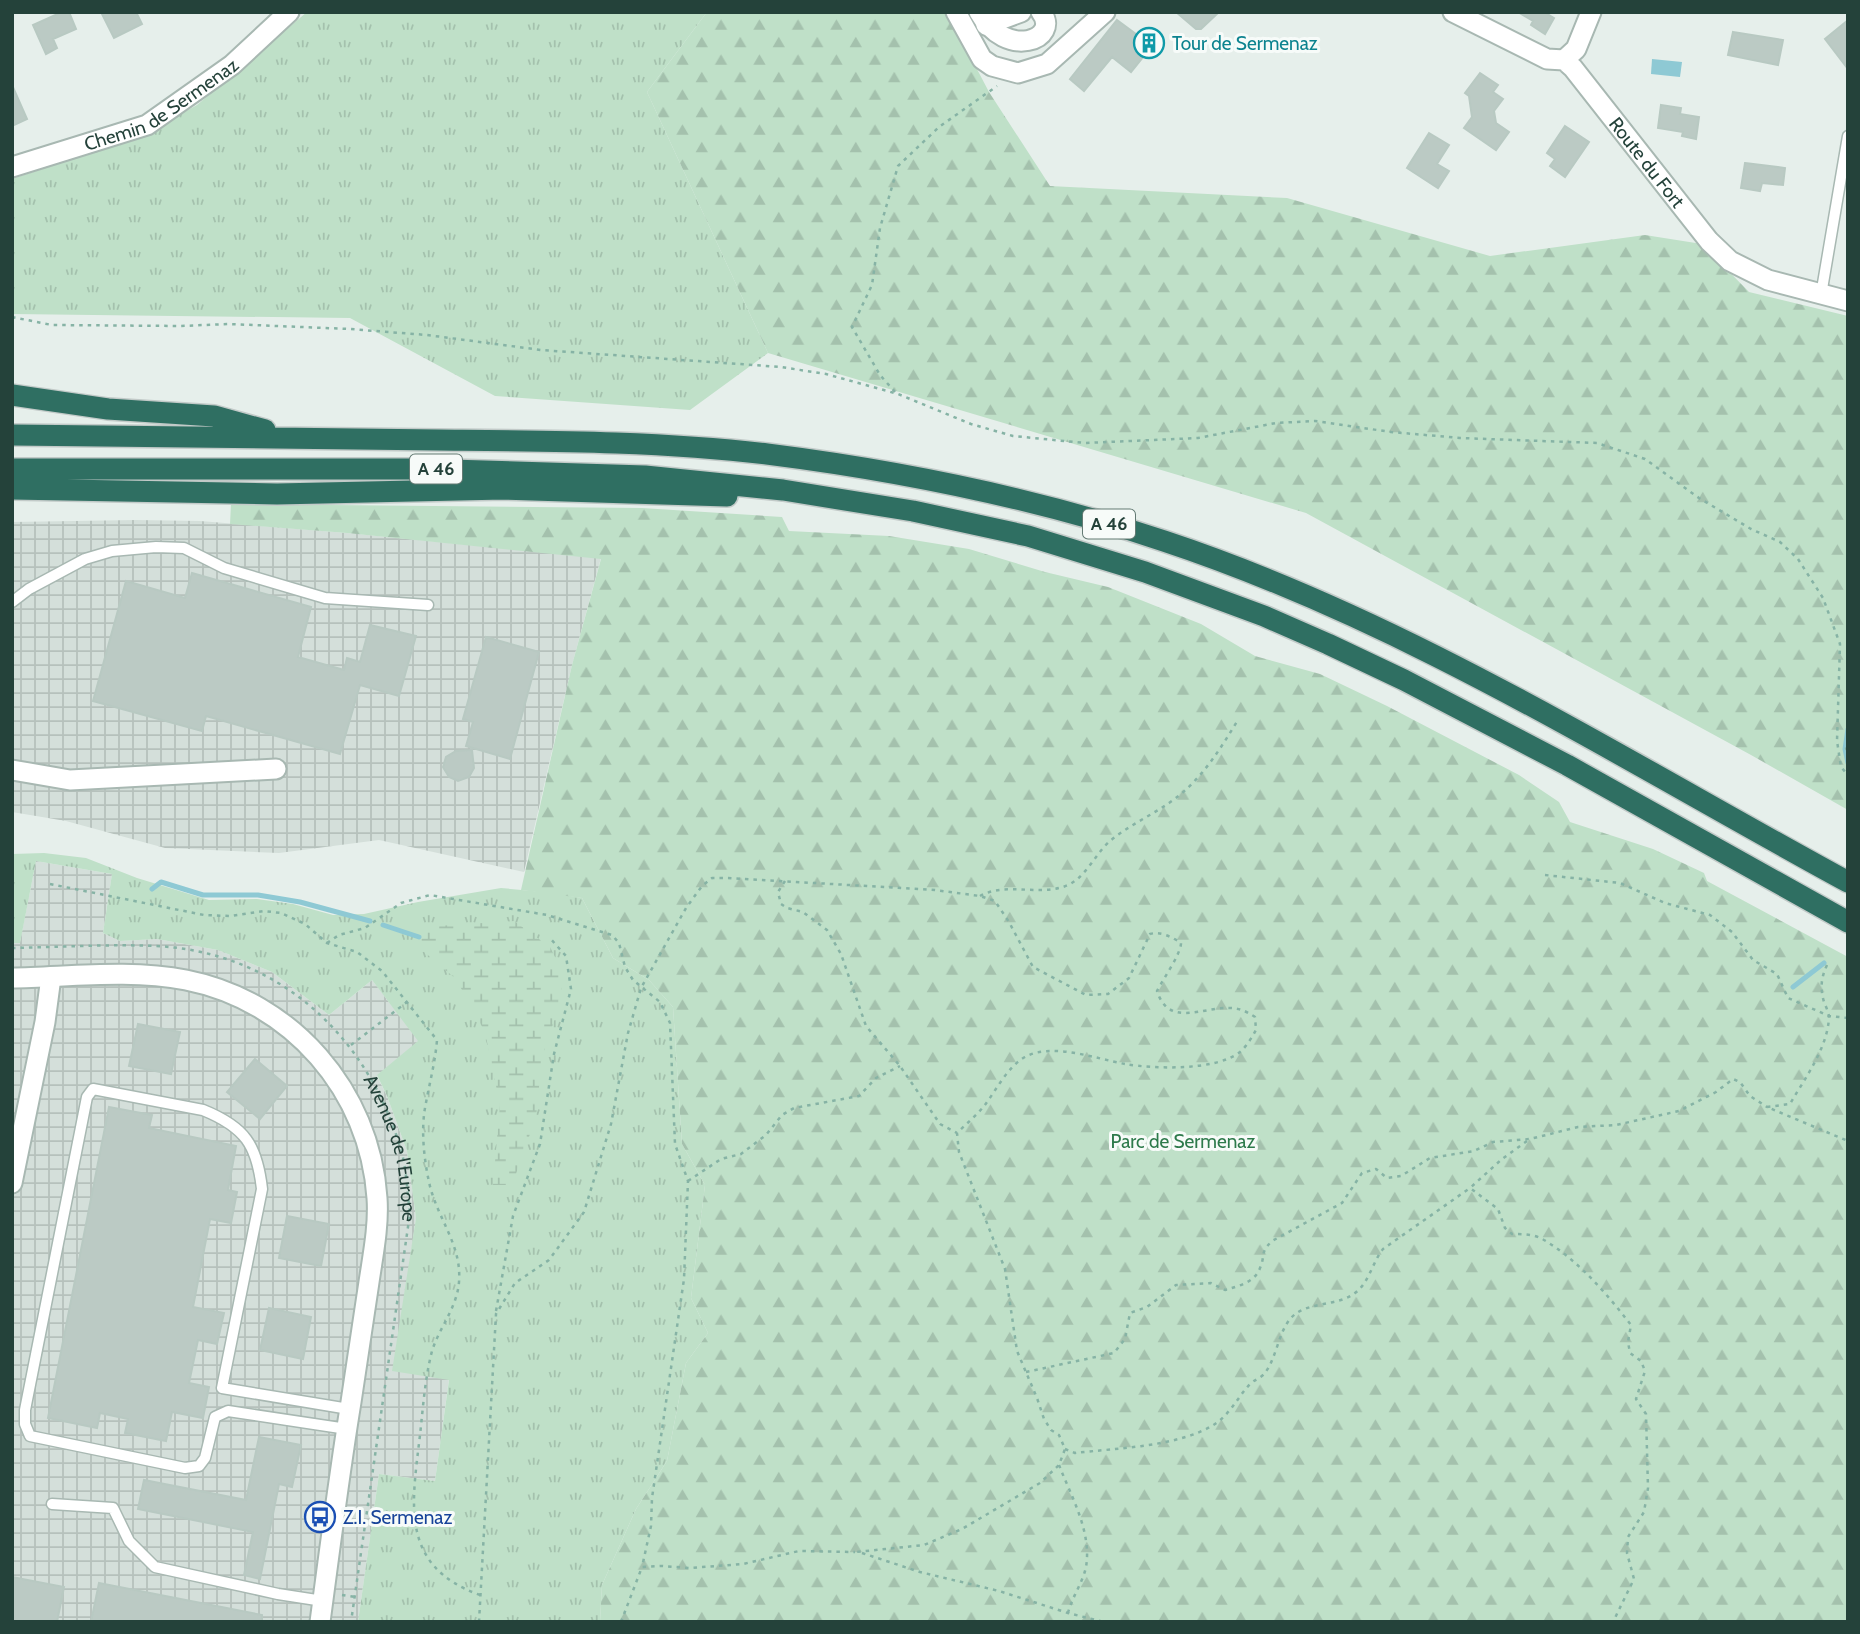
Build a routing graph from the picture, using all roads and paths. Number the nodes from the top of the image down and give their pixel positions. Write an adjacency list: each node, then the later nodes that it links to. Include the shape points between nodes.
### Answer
1 (289, 12): 12 (street, Chemin de Sermenaz, via 232,65 147,125)
2 (956, 12): 10 (street, via 982,59)
3 (1021, 12): 8 (street)
4 (1041, 12): 8 (street, via 1045,16 1043,32 1028,41 998,36)
5 (1105, 12): 10 (street, via 1047,64 1031,71)
6 (1453, 12): 9 (street, via 1547,59)
7 (1591, 12): 9 (street, via 1576,49)
8 (983, 19)
9 (1564, 60): 13 (street, Route du Fort, via 1730,261 1768,280)
10 (1009, 72): 16 (path, via 1006,80 939,127 898,166 880,228 872,285 852,327 880,375)
11 (1848, 136): 13 (lane)
12 (12, 167)
13 (1821, 295): 14 (street, Route du Fort)
14 (1848, 301)
15 (12, 317): 16 (path, via 52,324 228,324 427,335 541,350 781,367)
16 (898, 394): 26 (path, via 1013,436 1086,443 1198,438 1276,423 1315,421 1460,438 1597,443 1645,459 1699,498 1780,542 1798,559 1823,597 1840,645 1837,741 1841,767)
17 (12, 395): 19 (highway, via 108,409 214,416)
18 (12, 435): 19 (highway, A 46)
19 (294, 438): 29 (highway, A 46, via 525,441 765,454 965,486 1097,520 1265,580 1398,639 1581,733)
20 (13, 484): 31 (highway, A 46, via 277,494 505,489 857,502 958,521 1086,552 1264,616 1494,727)
21 (12, 602): 22 (lane, via 85,559 156,547 184,548 224,568 325,598)
22 (428, 606)
23 (1238, 720): 30 (path, via 1220,753 1199,776 1171,802 1108,842 1070,884 992,889)
24 (276, 769): 25 (street, via 70,780)
25 (12, 770)
26 (1848, 775)
27 (1545, 875): 40 (path, via 1620,883 1665,903 1710,915 1732,932 1752,960 1777,974 1787,998)
28 (785, 881): 30 (path); 38 (path, via 712,878 686,908); 43 (path, via 778,892 781,904 803,912 827,930 841,954 866,1026)
29 (1848, 882)
30 (980, 896): 45 (path, via 995,901 1033,967 1086,995 1108,994 1129,978 1150,934 1157,932 1176,940 1181,948 1157,991 1161,1002 1184,1013 1229,1007 1244,1010 1255,1017 1256,1030 1239,1053 1196,1066 1158,1068 1048,1051 1025,1057)
31 (1848, 922)
32 (549, 937): 51 (path, via 566,956 571,989 554,1054 540,1144 513,1216)
33 (327, 943): 38 (path, via 365,928 401,903 430,895 547,915 612,935 625,967)
34 (12, 948): 42 (path, Avenue de l'Europe, via 158,946 215,956 267,976 303,1000)
35 (1827, 965): 40 (path, via 1821,978)
36 (51, 977): 37 (street, Avenue de l'Europe); 49 (street); 53 (street, Avenue de l'Europe, via 153,976 220,989 286,1025 327,1064 344,1089 372,1158 377,1200 374,1251)
37 (12, 978)
38 (641, 988): 48 (path, via 660,1002 670,1023 675,1144); 51 (path, via 611,1124 584,1212 549,1260 515,1283)
39 (407, 1002): 42 (path)
40 (1829, 1016): 41 (path); 44 (path, via 1813,1065 1790,1104)
41 (1848, 1018)
42 (350, 1046): 63 (path, Avenue de l'Europe, via 385,1104 402,1152 410,1213)
43 (900, 1066): 45 (path, via 940,1124); 48 (path, via 876,1078 859,1096 794,1108 741,1154 720,1159)
44 (1767, 1107): 46 (path, via 1733,1079 1679,1111); 47 (path)
45 (957, 1133): 52 (path, via 959,1152 1005,1269 1017,1351)
46 (1530, 1139): 50 (path); 52 (path, via 1493,1142 1474,1151 1430,1158 1401,1176 1387,1178 1377,1169 1362,1173 1342,1203 1272,1241 1263,1250 1255,1277 1243,1285 1225,1290 1212,1283 1176,1285 1147,1307 1130,1313 1125,1339 1114,1353)
47 (1848, 1141)
48 (688, 1181): 58 (path, via 684,1279 652,1498 652,1526)
49 (12, 1183)
50 (1471, 1188): 54 (path, via 1383,1249 1356,1293 1291,1317 1264,1374 1216,1423 1169,1440 1075,1453); 67 (path, via 1498,1209 1512,1234 1543,1239 1567,1257 1631,1325 1630,1353 1645,1370 1636,1399 1646,1414 1648,1488 1644,1511 1628,1537 1634,1579)
51 (496, 1314): 64 (path)
52 (1026, 1371): 54 (path, via 1044,1419)
53 (348, 1419): 53 (lane, via 222,1388 262,1189 253,1149 228,1122 203,1110 93,1089 87,1097 25,1410 30,1436 185,1468 199,1466 215,1417 228,1411); 59 (street, Avenue de l'Europe)
54 (1065, 1449): 55 (path)
55 (1059, 1465): 57 (path, via 1040,1483 925,1545); 60 (path, via 1083,1524 1086,1552 1086,1567)
56 (52, 1504): 59 (lane, via 113,1508 129,1541 155,1567)
57 (856, 1552): 58 (path, via 799,1551 743,1564); 60 (path)
58 (642, 1567): 65 (path)
59 (323, 1601): 62 (street, Avenue de l'Europe)
60 (1068, 1613): 61 (path)
61 (1088, 1620): 66 (path)
62 (320, 1622)
63 (351, 1622)
64 (479, 1622)
65 (621, 1622)
66 (1104, 1622)
67 (1613, 1622)

